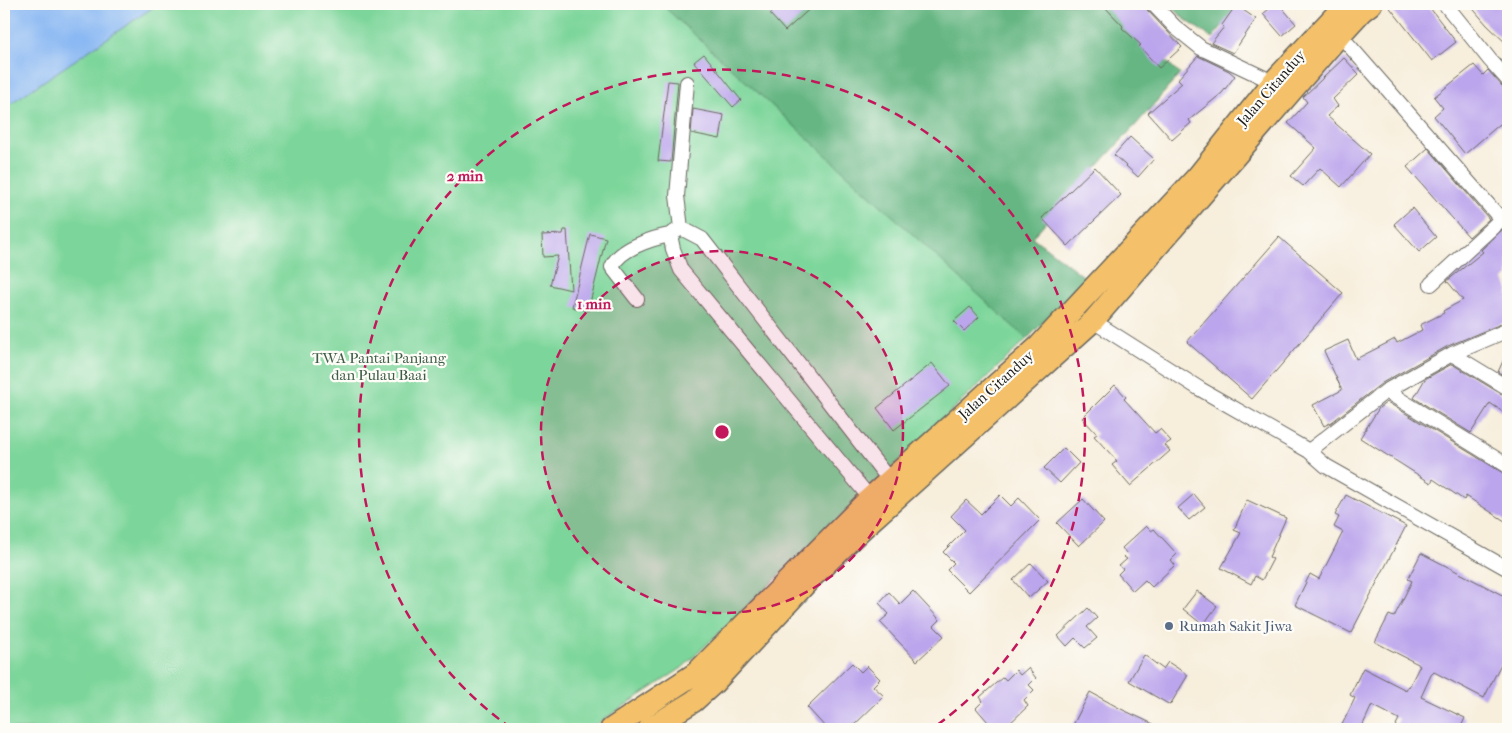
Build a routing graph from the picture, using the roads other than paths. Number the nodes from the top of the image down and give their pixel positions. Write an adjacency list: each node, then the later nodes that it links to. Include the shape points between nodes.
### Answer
1 (1153, 4): 7 (street, via 1201,48)
2 (1346, 4): 7 (main road, Jalan Citanduy)
3 (1371, 4): 5 (main road, Jalan Citanduy)
4 (1446, 4): 6 (street)
5 (1340, 35): 9 (street); 13 (main road, Jalan Citanduy)
6 (1508, 80)
7 (1273, 82): 20 (main road, Jalan Citanduy, via 1197,177 1039,346)
8 (687, 83): 10 (street)
9 (1504, 215): 11 (street)
10 (676, 231): 12 (street, via 645,241 614,261 612,267); 20 (street, via 702,240); 21 (street, via 674,254 681,270)
11 (1431, 284)
12 (637, 299)
13 (1093, 321): 18 (street, via 1200,389); 20 (main road, Jalan Citanduy)
14 (1508, 330): 15 (street)
15 (1452, 354): 16 (street); 17 (street)
16 (1508, 388)
17 (1386, 391): 18 (street); 19 (street)
18 (1309, 452): 22 (street, via 1326,466)
19 (1508, 466)
20 (895, 487): 21 (main road, Jalan Citanduy)
21 (875, 505): 23 (main road, Jalan Citanduy, via 696,673); 24 (main road, Jalan Citanduy, via 714,683 694,701)
22 (1508, 569)
23 (611, 729)
24 (649, 729)

